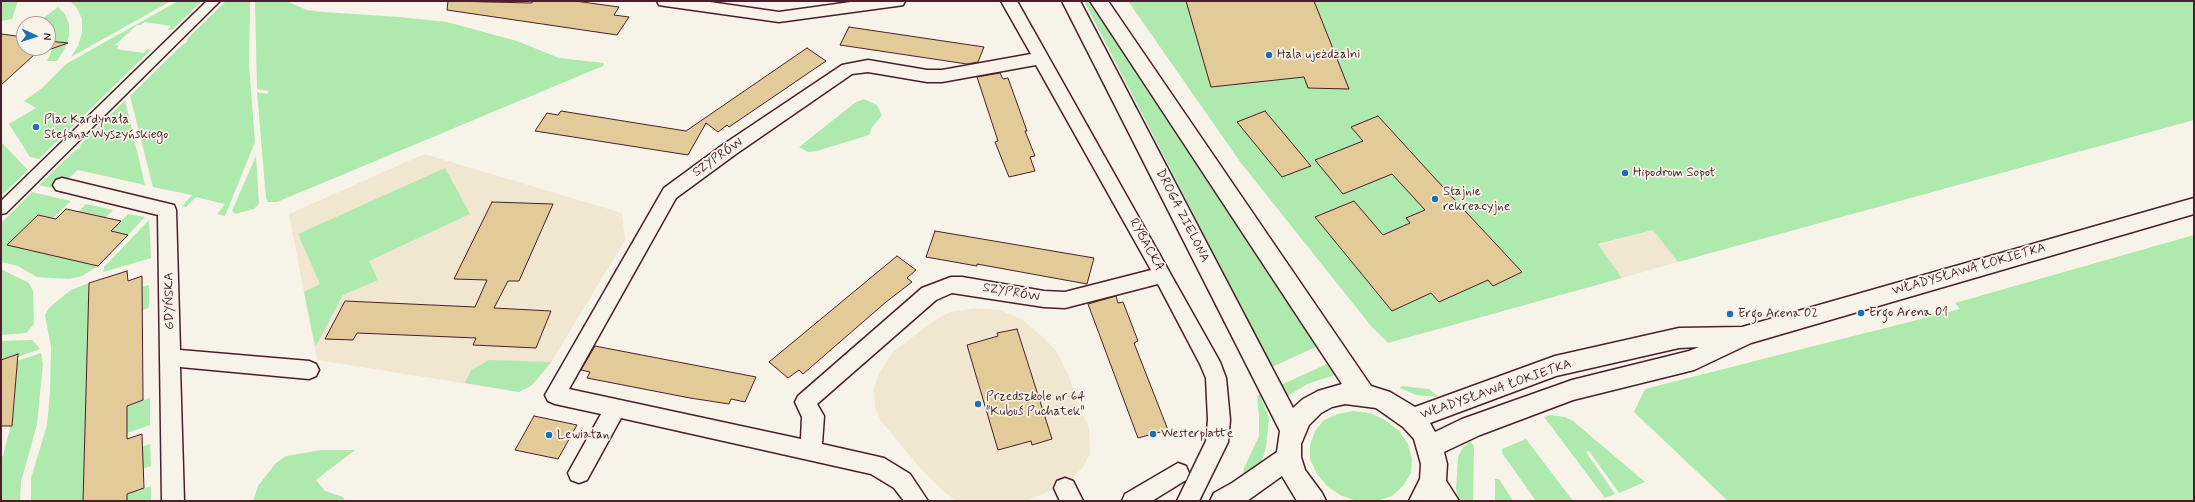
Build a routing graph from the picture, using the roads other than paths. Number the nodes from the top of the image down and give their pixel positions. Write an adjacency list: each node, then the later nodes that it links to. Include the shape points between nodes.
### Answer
1 (214, 1): 10 (street)
2 (665, 1): 3 (street, via 779,17)
3 (897, 1)
4 (1009, 1): 7 (street, RYBACKA)
5 (1071, 1): 18 (street, DROGA ZIELONA)
6 (1099, 1): 15 (street)
7 (1042, 58): 11 (street, RYBACKA); 16 (street, SZYPRÓW, via 942,76 927,76 868,66 848,69 670,193 555,395)
8 (62, 185): 13 (street, GDYŃSKA, via 167,210)
9 (2194, 206): 12 (street, WŁADYSŁAWA ŁOKIETKA)
10 (1, 209)
11 (1163, 275): 20 (street, SZYPRÓW, via 1065,300 1051,300 962,285 951,285 929,294 805,402 813,416); 28 (street, RYBACKA, via 1210,362 1219,398 1217,442)
12 (1745, 335): 17 (street, WŁADYSŁAWA ŁOKIETKA, via 1679,338 1555,366); 19 (street, WŁADYSŁAWA ŁOKIETKA, via 1694,360 1572,390 1471,427)
13 (171, 358): 14 (street); 25 (street, GDYŃSKA)
14 (309, 370)
15 (1363, 395): 17 (street, via 1381,399); 18 (street, via 1327,398 1312,406 1300,417)
16 (615, 409): 20 (street, SZYPRÓW); 22 (street)
17 (1412, 419): 19 (street, via 1423,432)
18 (1292, 431): 21 (street)
19 (1430, 447): 24 (street, via 1434,464)
20 (811, 450): 26 (street, SZYPRÓW, via 876,464 902,481)
21 (1289, 457): 29 (street); 30 (street, via 1293,473)
22 (579, 473)
23 (1178, 473): 27 (street)
24 (1427, 491): 31 (street)
25 (173, 501)
26 (917, 501)
27 (1134, 501)
28 (1188, 501)
29 (1223, 501)
30 (1312, 501)
31 (1448, 501)

